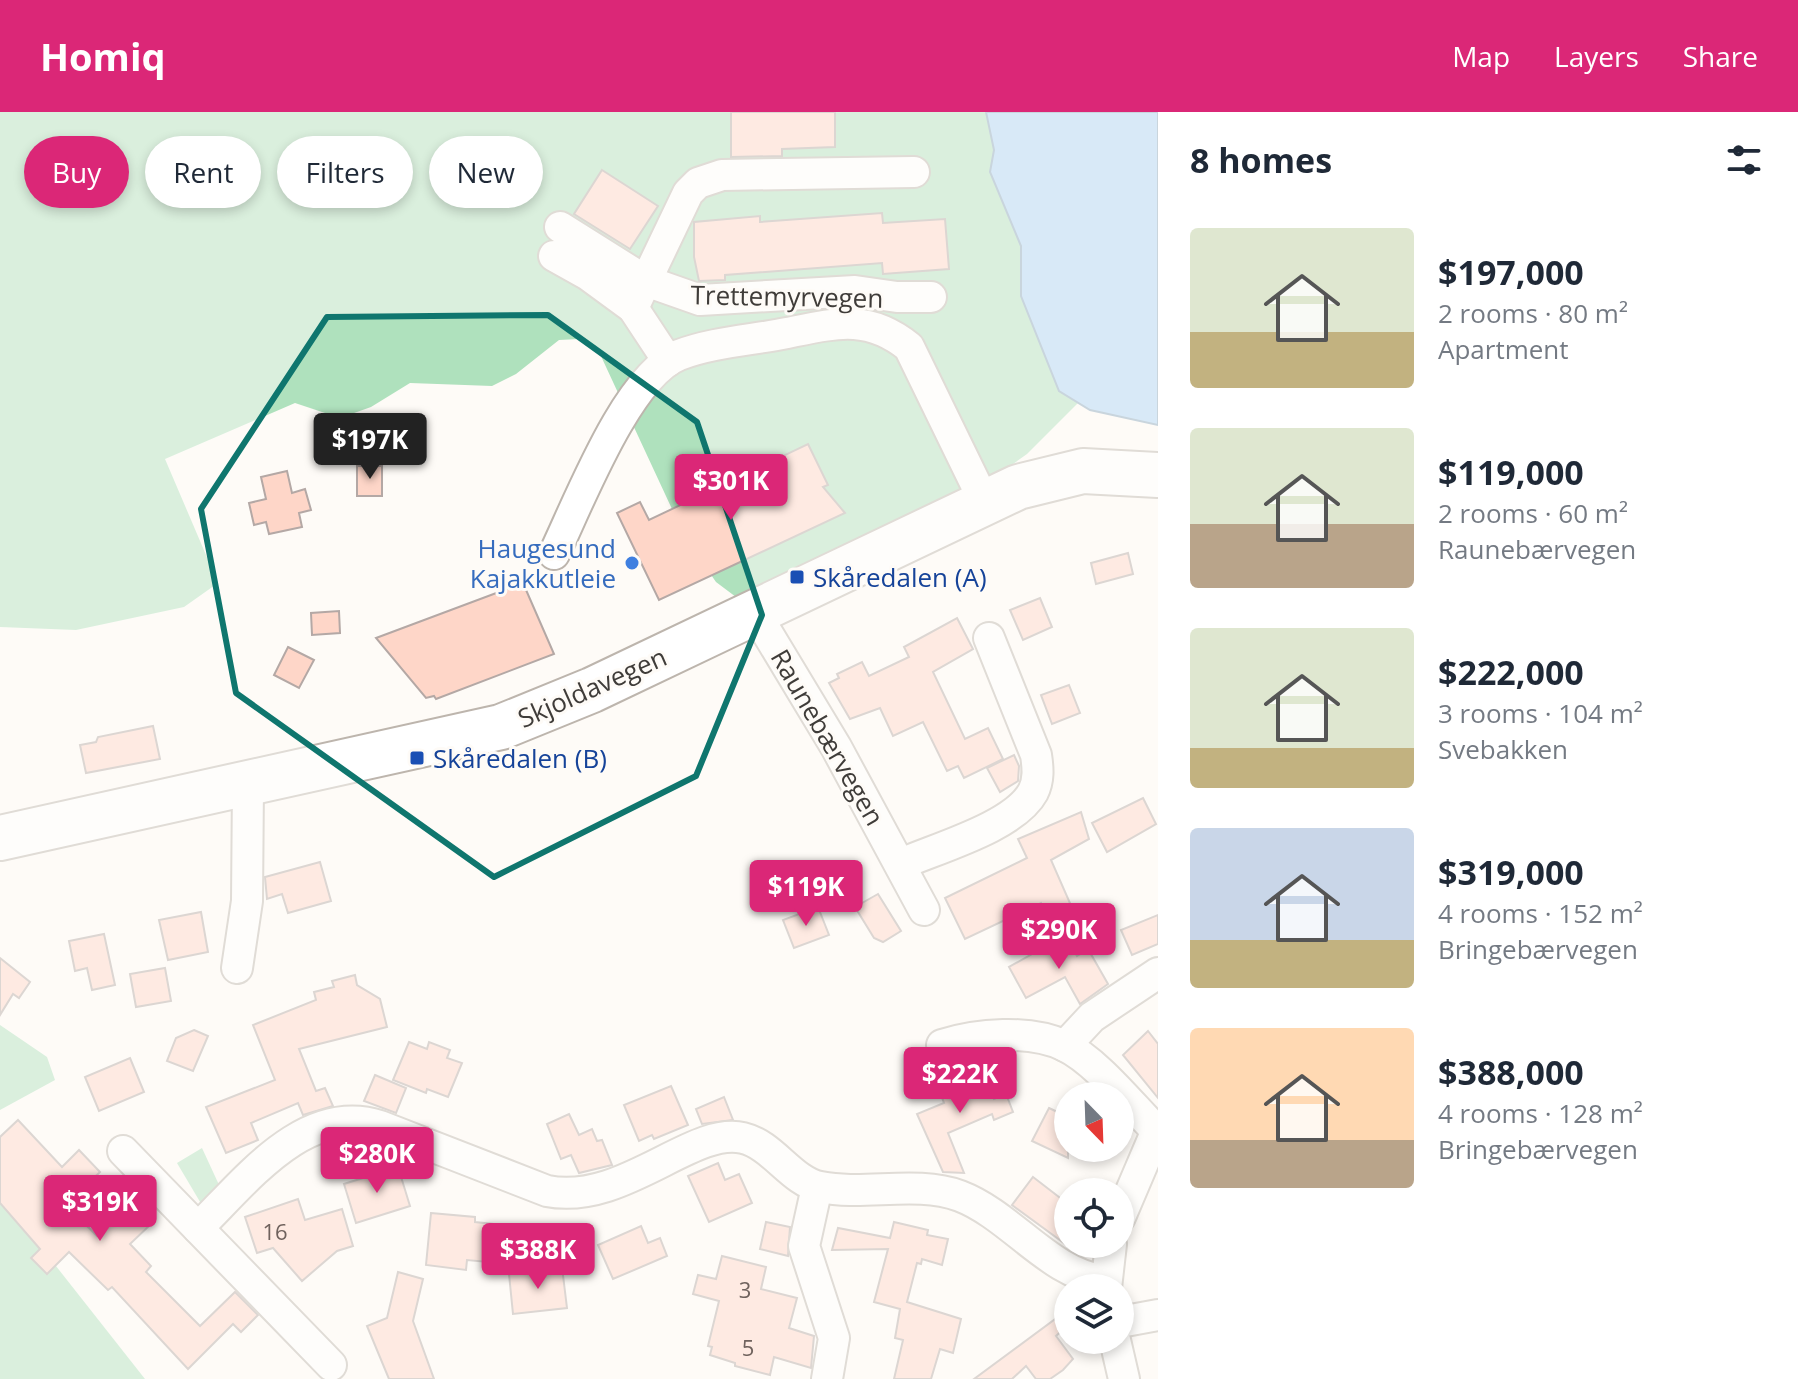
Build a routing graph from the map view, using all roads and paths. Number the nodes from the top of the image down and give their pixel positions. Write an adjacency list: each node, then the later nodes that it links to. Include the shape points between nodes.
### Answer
1 (914, 172): 4 (street, via 710,177 688,193)
2 (560, 227): 4 (street, Trettemyrvegen)
3 (554, 256): 6 (street)
4 (646, 281): 5 (street, Trettemyrvegen, via 700,300 855,291); 6 (street)
5 (931, 297)
6 (633, 308): 7 (street)
7 (668, 361): 9 (street, via 706,348 839,324 867,323 889,331 909,347 921,367); 10 (street, via 633,397)
8 (1158, 475): 9 (main road, Skjoldavegen, via 1083,471 1048,477)
9 (984, 501): 11 (main road, Skjoldavegen)
10 (554, 554)
11 (754, 611): 13 (main road, Skjoldavegen, via 592,690 501,727); 15 (street, Raunebærvegen)
12 (989, 638): 15 (street, via 1036,755 1034,790 1003,820)
13 (248, 783): 14 (main road, Skjoldavegen); 17 (street, via 247,901)
14 (0, 838)
15 (901, 864): 16 (street, Raunebærvegen)
16 (924, 910)
17 (237, 968)
18 (1158, 973): 20 (street, via 1092,1017)
19 (942, 1045): 20 (street, via 1018,1036)
20 (1065, 1046): 21 (street)
21 (1157, 1129): 23 (street)
22 (123, 1151): 25 (street)
23 (1134, 1184)
24 (817, 1187): 25 (street, via 764,1147 733,1137 711,1140 601,1189 565,1194 358,1119 315,1129 286,1145); 26 (street, via 934,1190 959,1196); 31 (street, via 804,1246 834,1338)
25 (198, 1228): 30 (street)
26 (1077, 1274)
27 (1158, 1315): 28 (street)
28 (1134, 1319)
29 (1118, 1354): 32 (street)
30 (331, 1365)
31 (827, 1379)
32 (1124, 1379)

